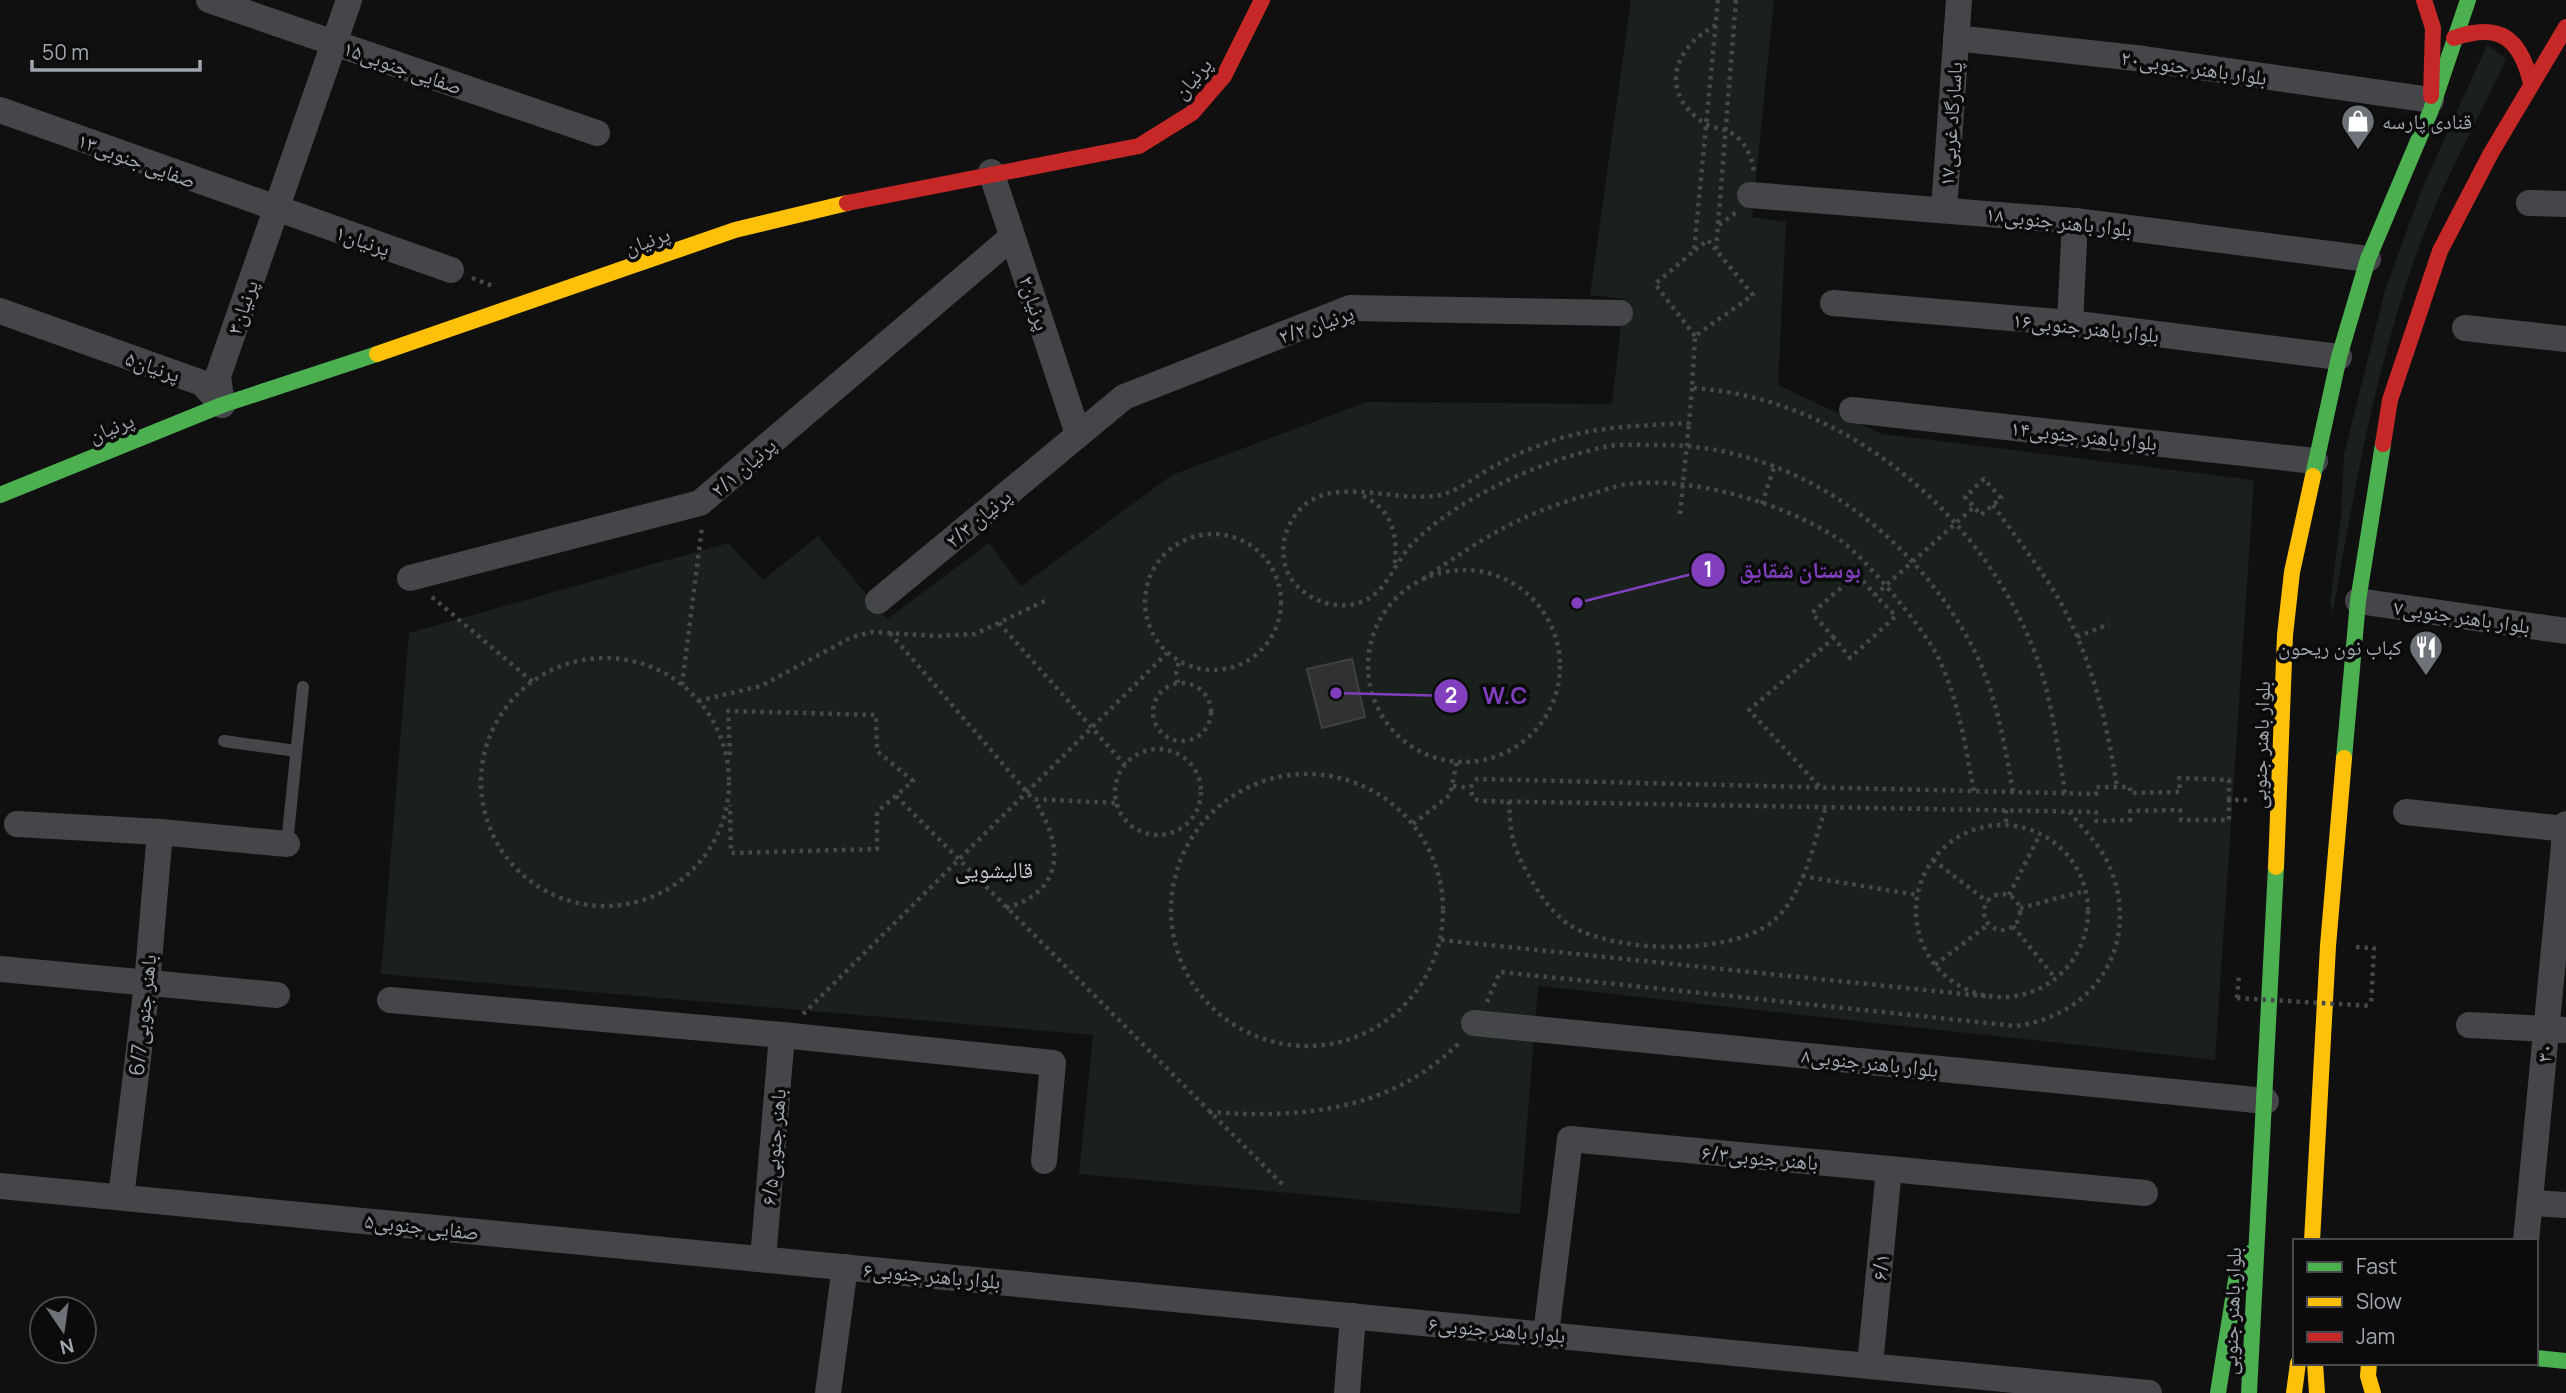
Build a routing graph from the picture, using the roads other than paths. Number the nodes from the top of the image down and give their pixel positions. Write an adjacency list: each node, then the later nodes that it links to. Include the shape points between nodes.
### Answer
1 (209, 0): 10 (street, صفایی جنوبی۱۵)
2 (349, 0): 10 (street, پرنیان۳)
3 (1262, 0): 15 (main road, پرنیان, via 1224,76 1192,113 1139,146)
4 (1959, 0): 8 (street, ۱۷پاسارگاد غربی)
5 (2424, 0): 12 (main road, via 2432,27)
6 (2468, 0): 9 (main road, بلوار باهنر جنوبی)
7 (2566, 27): 11 (main road)
8 (1956, 38): 12 (street, بلوار باهنر جنوبی۲۰, via 2144,59); 19 (street, ۱۷پاسارگاد غربی)
9 (2454, 38): 11 (main road, via 2469,31 2495,30 2516,44 2527,60); 12 (main road, بلوار باهنر جنوبی)
10 (333, 43): 14 (street, صفایی جنوبی۱۵); 20 (street, پرنیان۳)
11 (2531, 83): 39 (main road, via 2440,251 2390,400)
12 (2431, 105): 23 (main road, بلوار باهنر جنوبی)
13 (0, 110): 20 (street, صفایی جنوبی۱۳)
14 (597, 133)
15 (991, 172): 22 (street, پرنیان۲); 32 (main road, پرنیان, via 735,230 506,312)
16 (1750, 195): 19 (street, ۱۸بلوار باهنر جنوبی)
17 (2529, 203): 18 (street)
18 (2566, 204)
19 (1944, 209): 21 (street, ۱۸بلوار باهنر جنوبی)
20 (274, 210): 24 (street, پرنیان۱); 32 (street, پرنیان۳, via 218,376)
21 (2075, 221): 23 (street, ۱۸بلوار باهنر جنوبی); 28 (street)
22 (1012, 237): 34 (street, پرنیان۲); 37 (street, پرنیان ۲/۱, via 700,503)
23 (2368, 259): 31 (main road, بلوار باهنر جنوبی)
24 (451, 270)
25 (1833, 303): 28 (street, بلوار باهنر جنوبی۱۶)
26 (0, 312): 32 (street, پرنیان۵, via 202,383)
27 (1620, 313): 34 (street, پرنیان ۲/۲, via 1350,308 1124,397)
28 (2070, 323): 31 (street, بلوار باهنر جنوبی۱۶)
29 (2465, 328): 30 (street)
30 (2566, 339)
31 (2339, 358): 35 (main road, بلوار باهنر جنوبی)
32 (222, 405): 36 (main road, پرنیان)
33 (1852, 410): 35 (street, بلوار باهنر جنوبی۱۴)
34 (1079, 435): 38 (street, پرنیان ۲/۳)
35 (2315, 461): 57 (main road, بلوار باهنر جنوبی, via 2292,572 2285,635)
36 (0, 495)
37 (411, 578)
38 (878, 601)
39 (2358, 601): 40 (street, بلوار باهنر جنوبی۷); 65 (main road, via 2328,946)
40 (2566, 631)
41 (303, 687): 43 (lane)
42 (224, 741): 43 (lane)
43 (296, 751): 48 (lane)
44 (2406, 812): 46 (street)
45 (17, 824): 47 (street)
46 (2566, 827): 55 (street, ۳۰)
47 (160, 832): 48 (street); 50 (street, 6/7باهنر جنوبی)
48 (287, 844)
49 (4, 969): 50 (street)
50 (146, 984): 51 (street); 62 (street, 6/7باهنر جنوبی)
51 (277, 995)
52 (390, 1000): 56 (street)
53 (1474, 1023): 57 (street, ۸بلوار باهنر جنوبی)
54 (2469, 1025): 55 (street)
55 (2556, 1030): 63 (street, ۳۰)
56 (782, 1035): 58 (street, via 1053,1063); 70 (street, باهنر جنوبی۶/۵)
57 (2266, 1101): 69 (main road, بلوار باهنر جنوبی)
58 (1044, 1161)
59 (1889, 1169): 61 (street, ۶/۳باهنر جنوبی); 73 (street, ۶/۳باهنر جنوبی, via 1570,1139); 76 (street, ۶/۱)
60 (0, 1186): 62 (street, صفایی جنوبی۵)
61 (2145, 1193)
62 (121, 1197): 70 (street, صفایی جنوبی۵)
63 (2530, 1203): 64 (street); 68 (street, ۳۰)
64 (2566, 1205)
65 (2314, 1216): 66 (main road); 67 (main road)
66 (2312, 1239)
67 (2327, 1239)
68 (2526, 1239)
69 (2255, 1242): 83 (main road, via 2236,1280); 84 (main road, بلوار باهنر جنوبی)
70 (763, 1259): 71 (street, صفایی جنوبی۵)
71 (845, 1267): 72 (street, بلوار باهنر جنوبی۶); 80 (street)
72 (1353, 1316): 73 (street, بلوار باهنر جنوبی۶); 81 (street)
73 (1546, 1334): 76 (street, بلوار باهنر جنوبی۶)
74 (2538, 1358): 75 (main road)
75 (2566, 1361)
76 (1870, 1365): 82 (street, بلوار باهنر جنوبی۶)
77 (2298, 1365): 85 (main road)
78 (2315, 1365): 86 (main road)
79 (2370, 1365): 87 (main road)
80 (828, 1393)
81 (1347, 1393)
82 (2149, 1393)
83 (2218, 1393)
84 (2249, 1393)
85 (2294, 1393)
86 (2318, 1393)
87 (2373, 1393)

